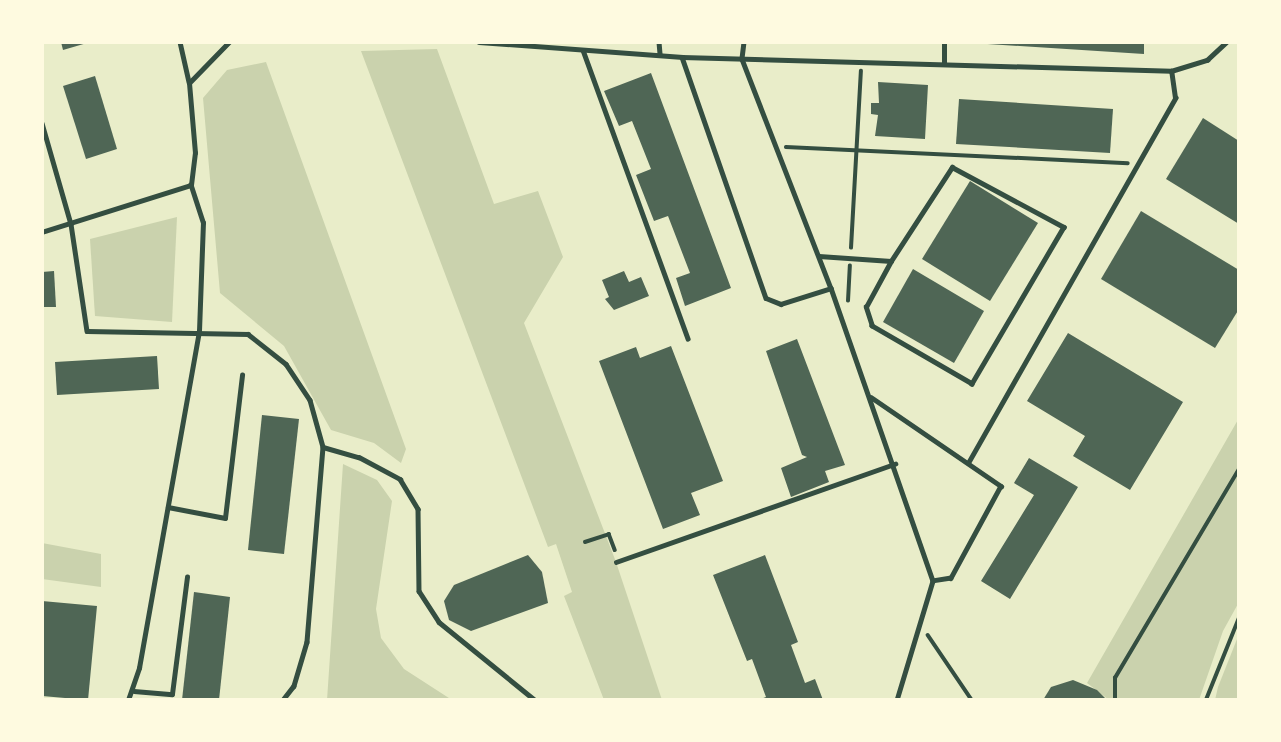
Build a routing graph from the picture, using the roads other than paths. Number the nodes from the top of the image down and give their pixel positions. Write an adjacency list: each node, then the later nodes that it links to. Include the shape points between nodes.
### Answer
1 (180, 42): 14 (lane)
2 (229, 42): 14 (lane)
3 (479, 42): 8 (lane)
4 (659, 42): 9 (lane)
5 (744, 42): 11 (lane)
6 (944, 42): 12 (lane)
7 (1226, 42): 13 (lane, via 1207,60)
8 (583, 50): 9 (lane); 23 (lane)
9 (660, 54): 10 (lane)
10 (682, 57): 11 (lane); 21 (lane, via 766,298 781,304)
11 (743, 59): 12 (lane); 19 (lane)
12 (944, 64): 13 (lane)
13 (1171, 71): 27 (lane, via 1175,98)
14 (189, 83): 16 (lane, via 195,153)
15 (42, 122): 17 (lane)
16 (191, 185): 17 (lane); 22 (lane, via 203,223)
17 (71, 224): 18 (lane); 22 (lane, via 87,331)
18 (42, 233)
19 (819, 256): 20 (lane); 21 (lane)
20 (891, 261): 20 (lane, via 952,167 1064,227 972,384 872,326 866,307)
21 (831, 288): 25 (lane)
22 (200, 331): 26 (lane, via 248,334 286,364 310,400); 29 (lane)
23 (688, 338)
24 (242, 375): 29 (lane, via 225,518)
25 (870, 397): 27 (lane); 28 (lane)
26 (323, 447): 35 (lane, via 307,642 294,686); 36 (lane, via 359,457 400,479 418,509 419,591 439,622)
27 (968, 463): 32 (lane, via 1001,486 951,578)
28 (895, 464): 30 (lane); 32 (lane)
29 (168, 508): 33 (lane)
30 (617, 562)
31 (187, 577): 33 (lane, via 172,694)
32 (933, 581): 37 (lane)
33 (134, 691): 34 (lane)
34 (128, 700)
35 (283, 700)
36 (535, 700)
37 (897, 700)

